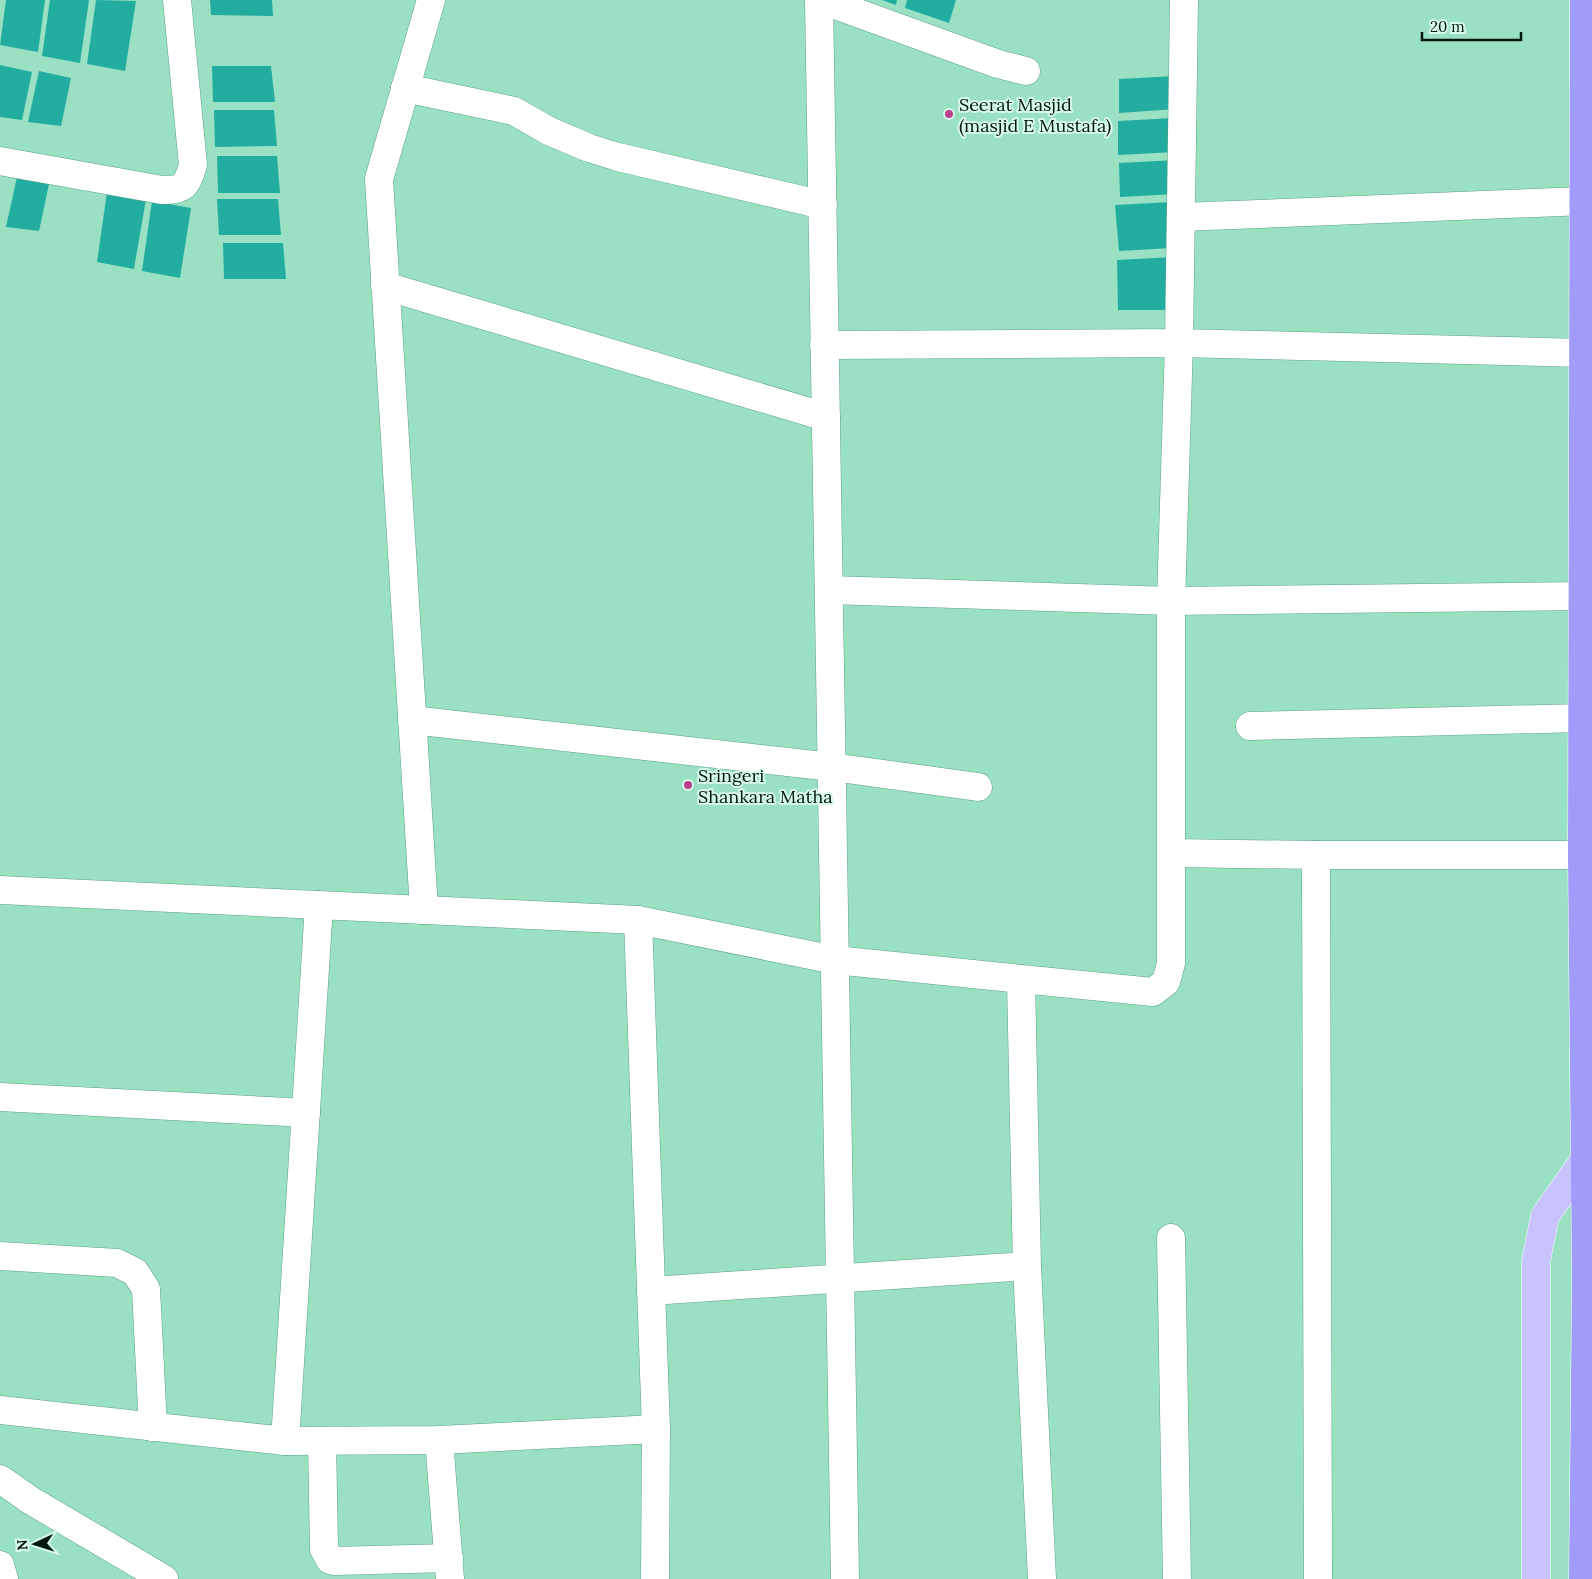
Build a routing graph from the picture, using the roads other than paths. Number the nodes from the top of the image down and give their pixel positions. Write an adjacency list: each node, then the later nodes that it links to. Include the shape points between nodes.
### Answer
1 (176, 0): 8 (street, via 194,165 188,183 176,191 162,190)
2 (431, 0): 7 (street)
3 (821, 0): 6 (street, via 998,64); 10 (street)
4 (1184, 0): 11 (street)
5 (1584, 0): 9 (highway)
6 (1026, 71)
7 (405, 88): 10 (street, via 514,111 549,131 618,157); 12 (street, via 379,179)
8 (0, 161)
9 (1584, 201): 11 (street); 15 (highway)
10 (823, 205): 14 (street)
11 (1181, 217): 13 (street)
12 (385, 286): 16 (street); 21 (street)
13 (1179, 343): 14 (street); 15 (street); 19 (street)
14 (824, 345): 16 (street)
15 (1584, 353): 18 (highway)
16 (826, 417): 17 (street)
17 (829, 590): 19 (street); 23 (street)
18 (1583, 596): 19 (street); 20 (highway)
19 (1171, 601): 25 (street)
20 (1583, 718): 22 (street); 27 (highway)
21 (412, 720): 23 (street); 30 (street)
22 (1250, 726)
23 (832, 767): 24 (street); 32 (street)
24 (978, 787)
25 (1172, 852): 26 (street); 33 (street, via 1172,963 1166,982 1153,992)
26 (1316, 855): 27 (street); 57 (street)
27 (1582, 855): 36 (highway)
28 (0, 890): 29 (street)
29 (319, 905): 30 (street); 35 (street)
30 (424, 910): 31 (street)
31 (638, 920): 32 (street); 41 (street)
32 (835, 960): 33 (street); 40 (street)
33 (1021, 979): 39 (street)
34 (0, 1097): 35 (street)
35 (306, 1113): 47 (street)
36 (1588, 1165): 58 (main road, via 1545,1216 1536,1261); 59 (highway)
37 (1170, 1238): 56 (street)
38 (0, 1256): 43 (street, via 117,1263 135,1272 146,1289)
39 (1027, 1266): 40 (street); 55 (street)
40 (840, 1278): 41 (street); 54 (street)
41 (651, 1291): 44 (street)
42 (0, 1410): 43 (street)
43 (153, 1427): 47 (street)
44 (656, 1429): 46 (street); 53 (street)
45 (322, 1440): 46 (street); 47 (street); 50 (street, via 324,1549 330,1560)
46 (440, 1440): 50 (street)
47 (285, 1441)
48 (0, 1479): 52 (street)
49 (0, 1565): 51 (street)
50 (450, 1569)
51 (4, 1579)
52 (164, 1579)
53 (655, 1579)
54 (845, 1579)
55 (1042, 1579)
56 (1177, 1579)
57 (1318, 1579)
58 (1536, 1579)
59 (1583, 1579)

